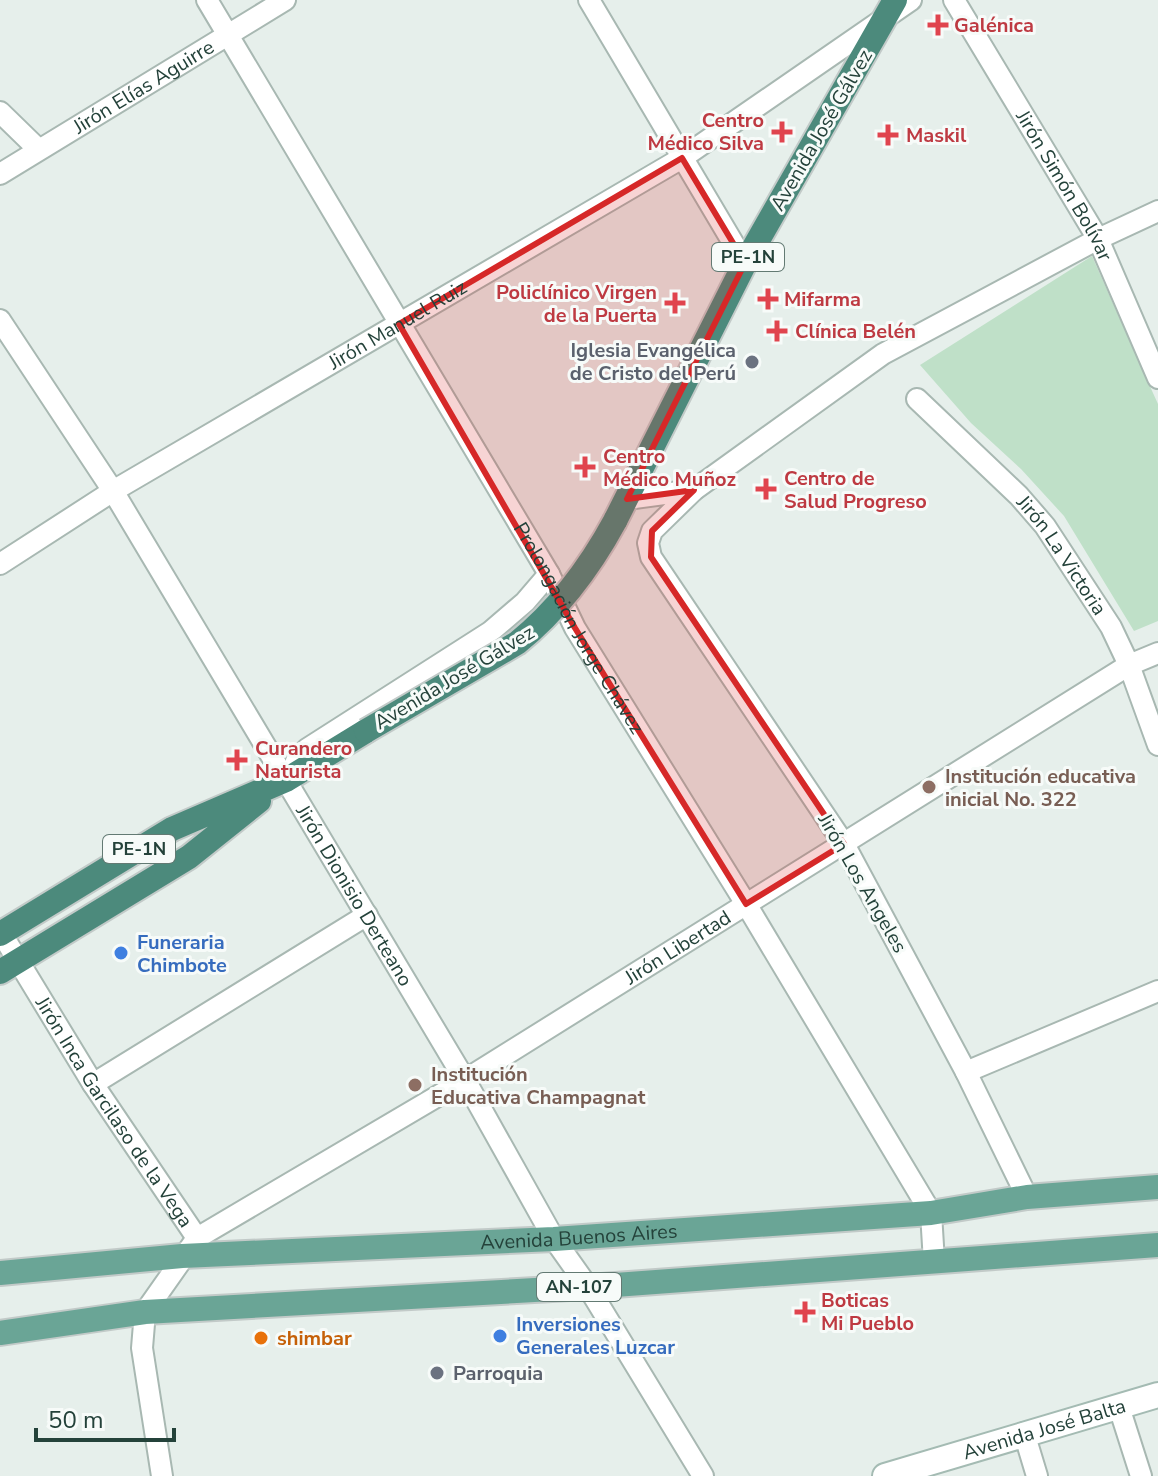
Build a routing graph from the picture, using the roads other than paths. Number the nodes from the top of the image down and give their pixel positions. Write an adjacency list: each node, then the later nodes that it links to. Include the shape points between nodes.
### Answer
1 (207, 0): 7 (street, Prolongación Jorge Chávez)
2 (285, 0): 7 (street, Jirón Elías Aguirre)
3 (589, 0): 10 (street)
4 (911, 0): 6 (street, Jirón Manuel Ruiz)
5 (954, 0): 13 (street, Jirón Simón Bolívar)
6 (891, 8): 10 (street, Jirón Manuel Ruiz); 14 (highway, Avenida José Gálvez / PE-1N)
7 (229, 35): 9 (street, Jirón Elías Aguirre); 16 (street, Prolongación Jorge Chávez)
8 (0, 112): 9 (street)
9 (38, 149): 11 (street, Jirón Elías Aguirre)
10 (682, 158): 14 (street); 16 (street, Jirón Manuel Ruiz)
11 (0, 174)
12 (1158, 211): 13 (street)
13 (1098, 239): 17 (street, Jirón Simón Bolívar); 19 (street, via 883,354)
14 (745, 263): 21 (highway, Avenida José Gálvez / PE-1N)
15 (0, 320): 20 (street, Jirón Dionisio Derteano)
16 (399, 324): 20 (street, Jirón Manuel Ruiz); 23 (street, Prolongación Jorge Chávez)
17 (1158, 378)
18 (917, 399): 25 (street, Jirón La Victoria, via 1045,526 1111,627)
19 (694, 490): 21 (street); 28 (street, Jirón Los Angeles, via 652,531 651,557)
20 (113, 491): 22 (street, Jirón Manuel Ruiz); 27 (street, Jirón Dionisio Derteano)
21 (627, 499): 27 (highway, Avenida José Gálvez / PE-1N, bridge, via 586,571 538,626)
22 (0, 564)
23 (549, 574): 27 (street, via 490,632 307,749); 29 (street, Prolongación Jorge Chávez, via 575,628)
24 (1158, 653): 25 (street, Jirón Libertad)
25 (1129, 665): 26 (street, Jirón La Victoria); 28 (street, Jirón Libertad)
26 (1158, 745)
27 (289, 778): 30 (street, Jirón Dionisio Derteano); 31 (highway, Avenida José Gálvez / PE-1N, via 172,829); 32 (highway, Avenida José Gálvez / PE-1N, via 189,857)
28 (844, 844): 29 (street, Jirón Libertad); 34 (street, Jirón Los Angeles)
29 (746, 904): 35 (street, Jirón Libertad); 39 (street, Prolongación Jorge Chávez)
30 (367, 915): 35 (street, Jirón Dionisio Derteano); 36 (street)
31 (0, 933): 32 (street, Jirón Inca Garcilaso de la Vega)
32 (9, 967): 36 (street, Jirón Inca Garcilaso de la Vega)
33 (1158, 991): 34 (street)
34 (966, 1072): 38 (street, Jirón Los Angeles)
35 (465, 1080): 40 (street, Jirón Dionisio Derteano); 42 (street, Jirón Libertad)
36 (93, 1084): 42 (street, Jirón Inca Garcilaso de la Vega)
37 (1158, 1187): 38 (main road, Avenida Buenos Aires)
38 (1027, 1197): 39 (main road, Avenida Buenos Aires)
39 (931, 1213): 40 (main road, Avenida Buenos Aires); 43 (street, Prolongación Jorge Chávez)
40 (554, 1239): 42 (main road, Avenida Buenos Aires); 45 (street, Jirón Dionisio Derteano)
41 (1158, 1245): 43 (main road, AN-107)
42 (189, 1247): 44 (main road, Avenida Buenos Aires); 46 (street, Jirón Inca Garcilaso de la Vega)
43 (934, 1262): 45 (main road, AN-107)
44 (0, 1273)
45 (588, 1287): 46 (main road, AN-107); 53 (street, Jirón Dionisio Derteano)
46 (145, 1312): 47 (main road, AN-107); 52 (street, via 142,1348)
47 (0, 1333)
48 (1158, 1395): 49 (main road, Avenida José Balta)
49 (1119, 1407): 50 (main road, Avenida José Balta); 56 (street)
50 (1024, 1433): 51 (main road, Avenida José Balta); 55 (street)
51 (926, 1469): 54 (main road, Avenida José Balta)
52 (162, 1476)
53 (703, 1476)
54 (885, 1476)
55 (1037, 1476)
56 (1141, 1476)

